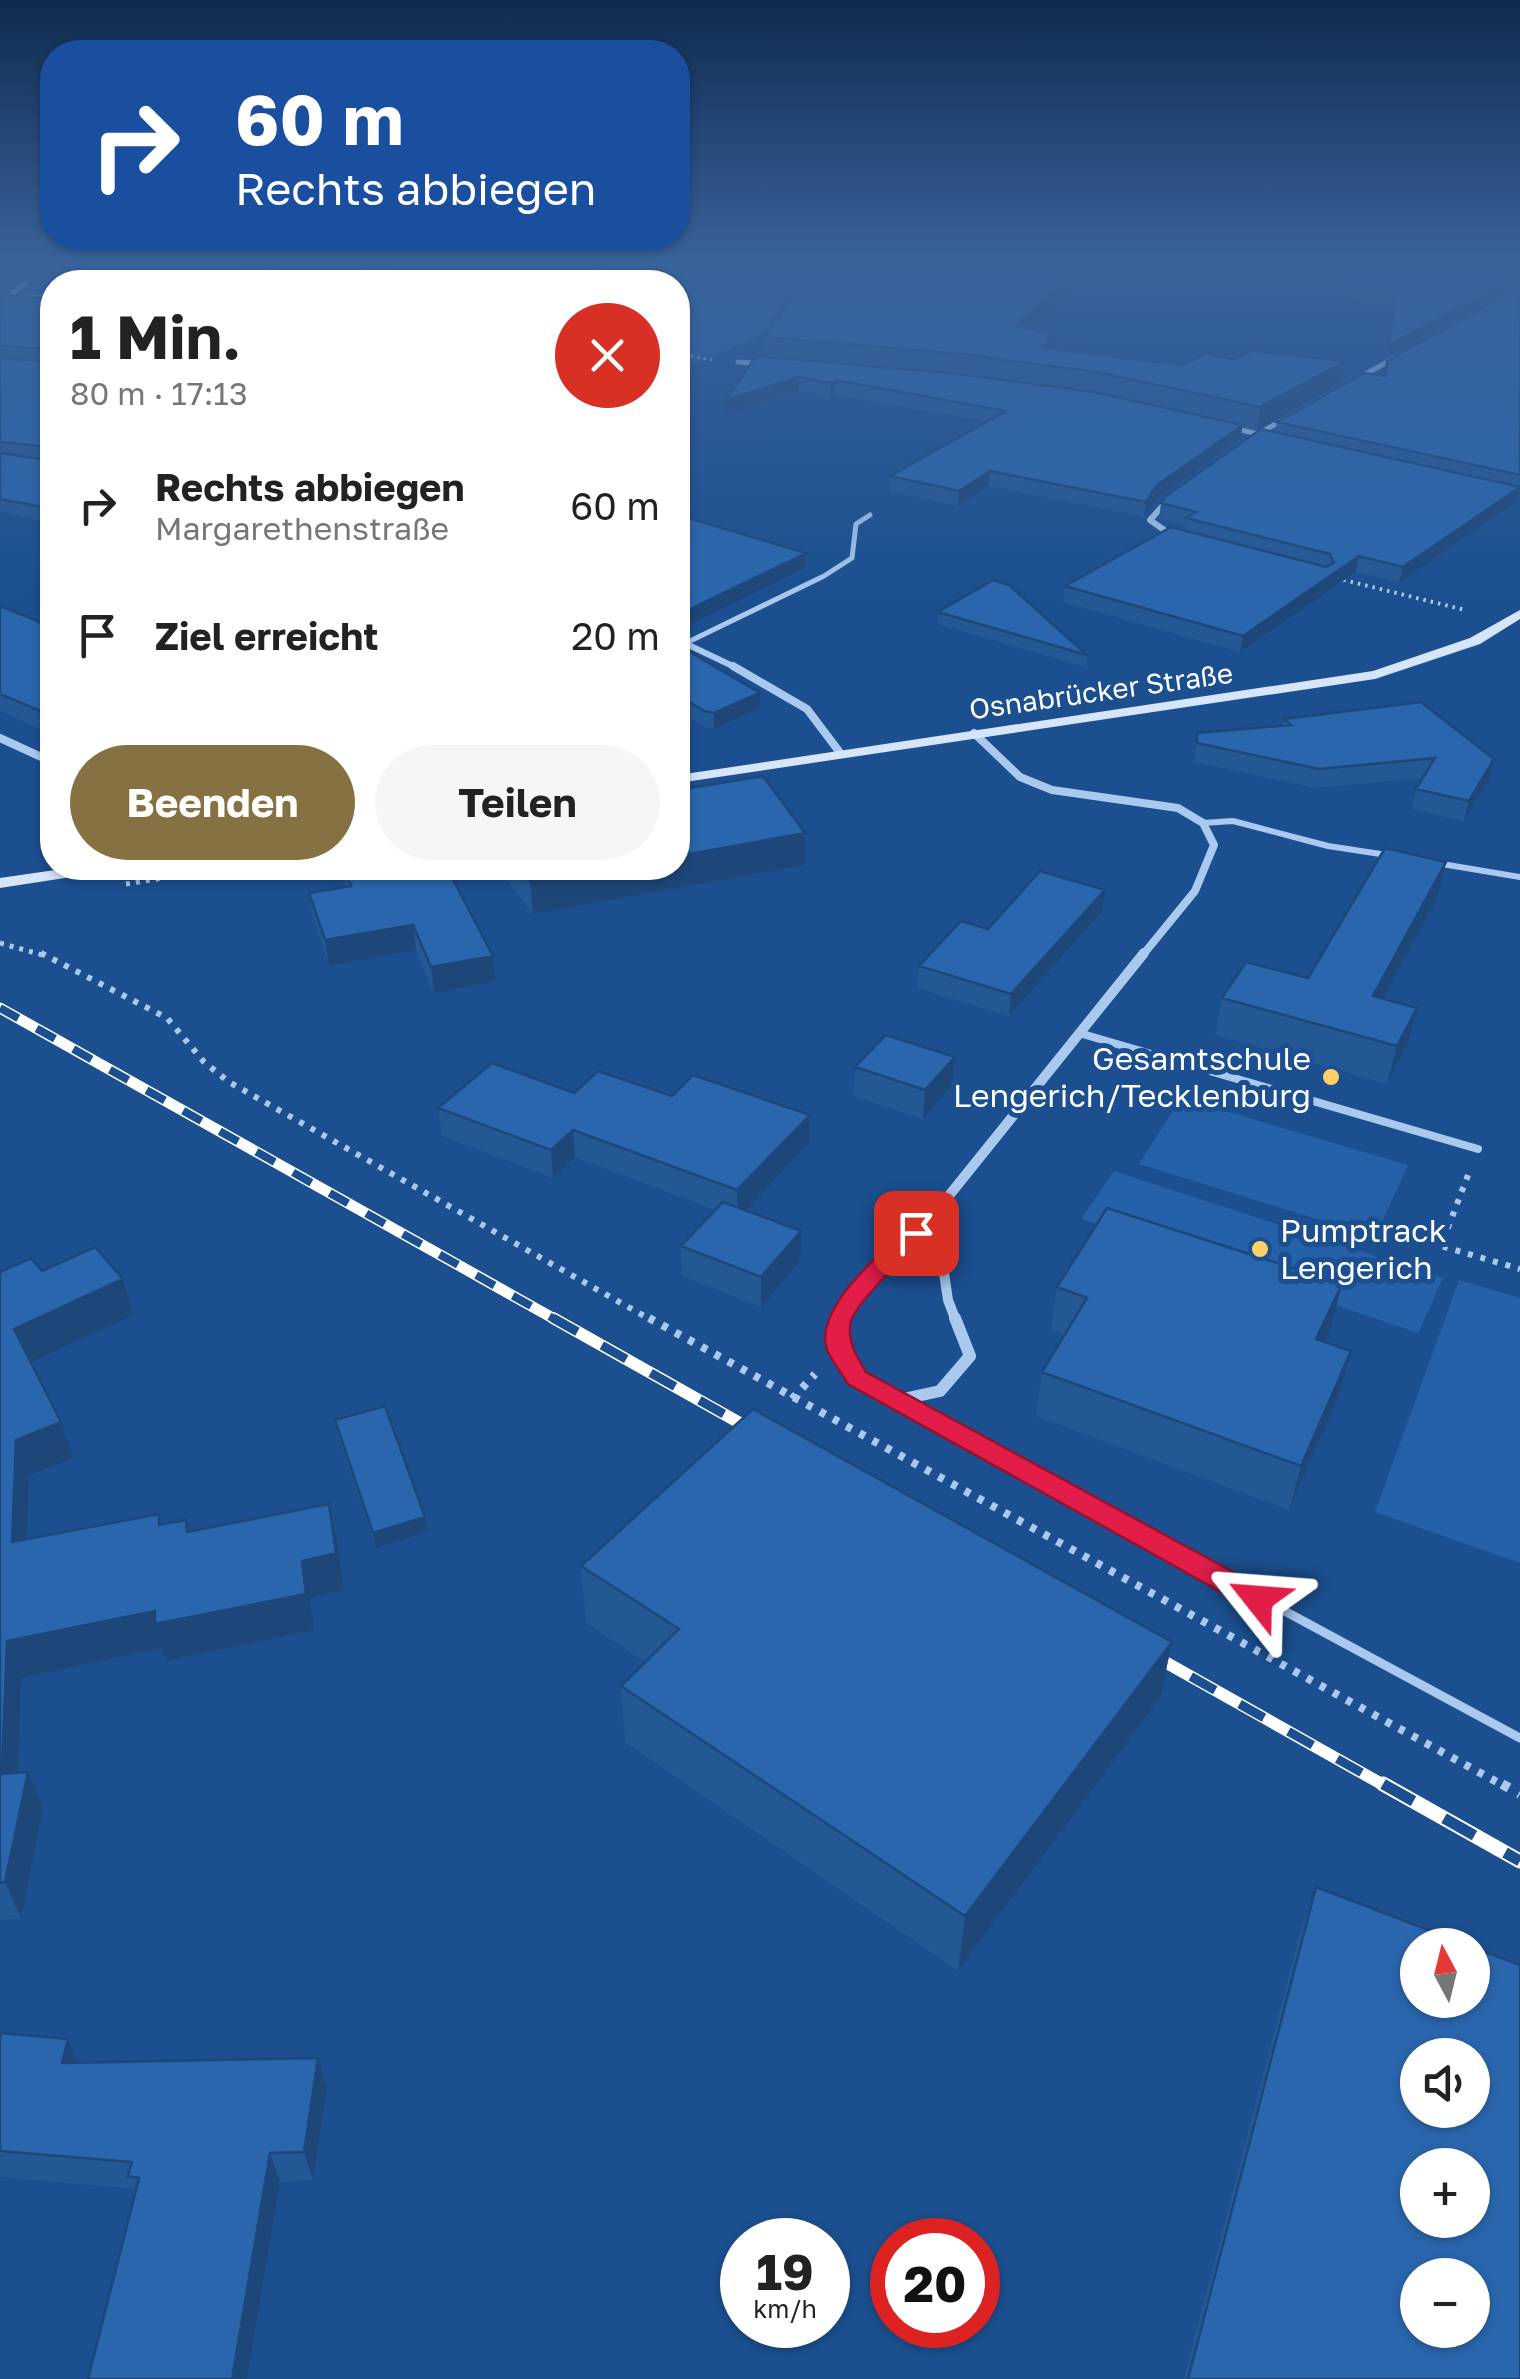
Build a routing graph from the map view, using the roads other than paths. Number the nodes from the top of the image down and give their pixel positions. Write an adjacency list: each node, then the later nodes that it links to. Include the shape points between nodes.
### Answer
1 (1360, 377): 3 (street)
2 (1222, 426): 3 (street)
3 (1258, 434): 4 (street); 5 (street)
4 (1276, 438)
5 (1244, 444)
6 (1173, 496): 8 (street, via 1150,520)
7 (870, 515): 10 (lane, via 856,524 852,558)
8 (1192, 542)
9 (1520, 614): 12 (main road, Osnabrücker Straße, via 1475,641 1375,675)
10 (690, 637)
11 (690, 645): 14 (street, via 807,709)
12 (974, 733): 14 (main road, Osnabrücker Straße); 17 (street, via 1020,777 1052,790 1178,808)
13 (0, 738): 15 (street)
14 (841, 754): 16 (main road, Osnabrücker Straße)
15 (40, 756)
16 (690, 776)
17 (1203, 823): 18 (lane, via 1233,821); 23 (street, via 1214,845 1195,891)
18 (1403, 858)
19 (1422, 861): 21 (lane)
20 (40, 877): 22 (main road)
21 (1520, 877)
22 (0, 883)
23 (1078, 1033): 24 (lane); 25 (street)
24 (1478, 1150)
25 (935, 1213): 26 (street, via 948,1300 970,1356 940,1391); 26 (street, via 839,1319 839,1348 857,1378)
26 (894, 1401): 27 (lane)
27 (1520, 1738)

